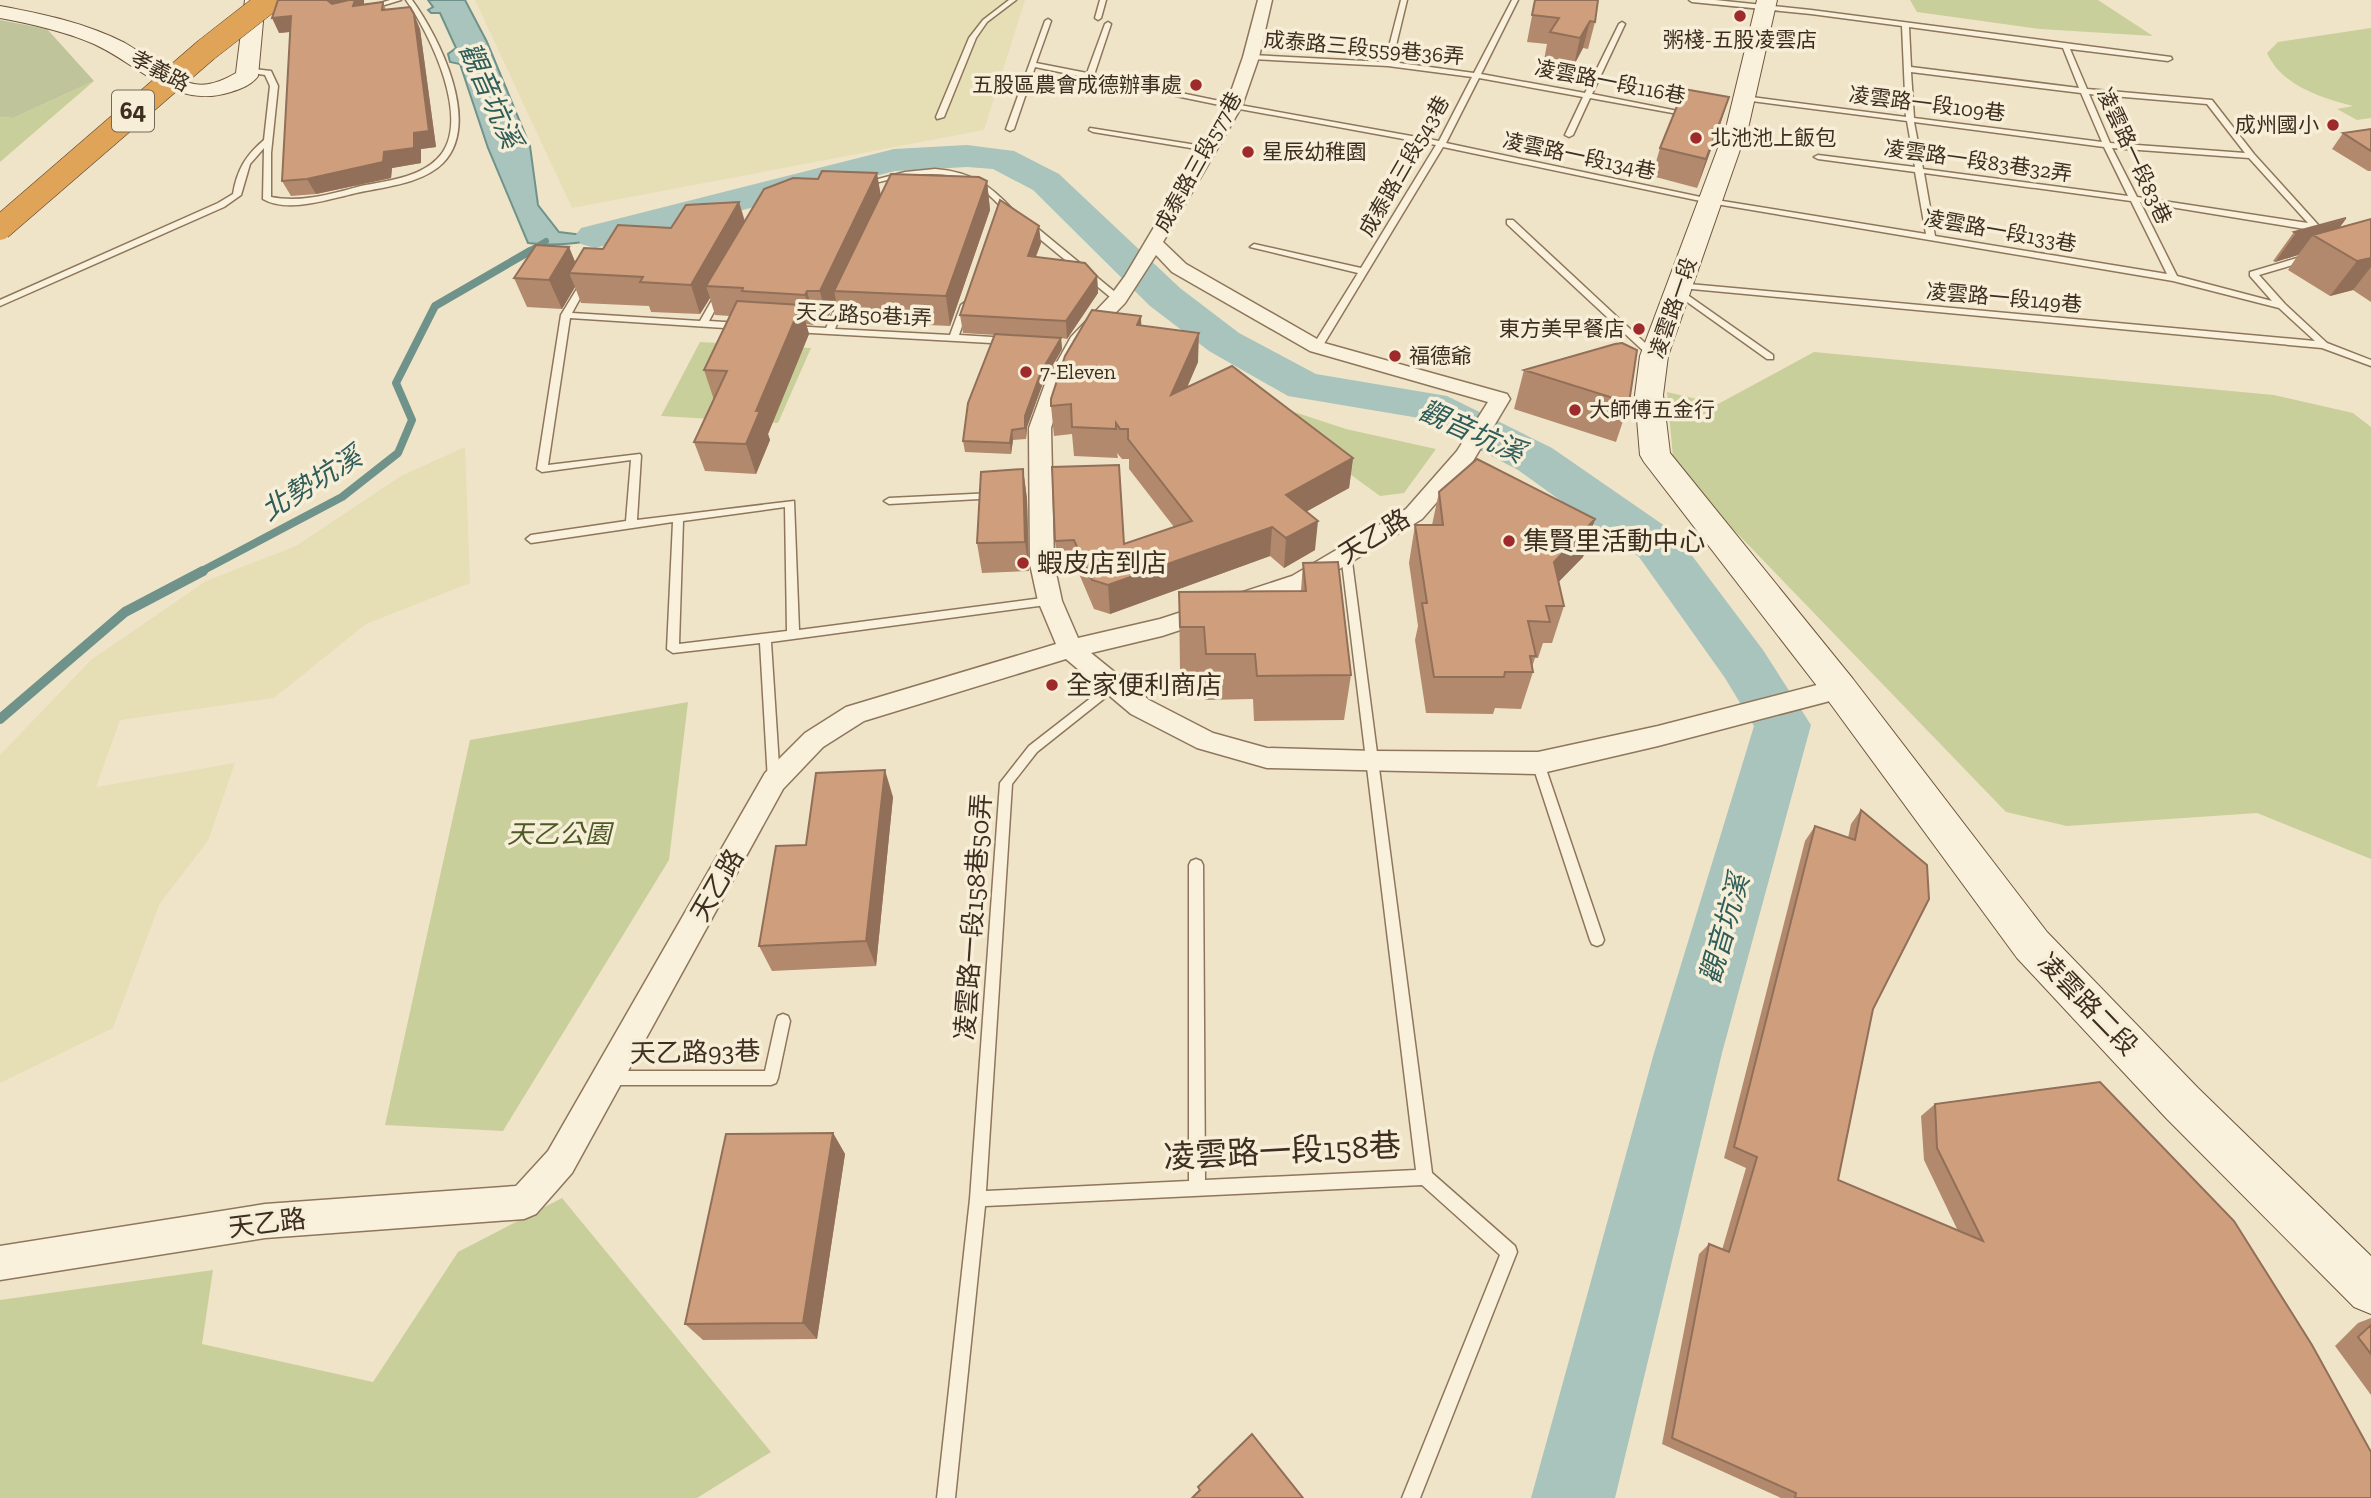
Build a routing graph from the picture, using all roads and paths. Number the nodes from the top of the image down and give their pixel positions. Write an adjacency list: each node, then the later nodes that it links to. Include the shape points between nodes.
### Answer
1 (236, 0): 29 (highway, 64)
2 (254, 0): 26 (street)
3 (270, 0): 56 (highway, 64, bridge)
4 (398, 0): 13 (lane)
5 (409, 0): 41 (lane, via 426,25 450,88 454,144 439,162 414,176 286,204 267,199)
6 (1013, 0): 36 (lane, via 985,21 973,38)
7 (1103, 0): 15 (lane)
8 (1265, 0): 21 (street, 成泰路三段577巷)
9 (1404, 0): 23 (lane)
10 (1514, 0): 27 (lane, 成泰路三段543巷)
11 (1692, 0): 12 (lane, 凌雲路一段83巷)
12 (1766, 3): 19 (lane, 凌雲路一段83巷); 34 (street, 凌雲路一段)
13 (355, 11)
14 (0, 12): 26 (street, 孝義路, via 61,23 130,54 184,89 229,87 247,76)
15 (1098, 18)
16 (1048, 21): 24 (lane)
17 (1108, 24): 28 (lane)
18 (1622, 24): 31 (lane)
19 (1905, 26): 20 (lane, 凌雲路一段83巷); 25 (lane)
20 (2066, 48): 22 (lane, 凌雲路一段83巷); 30 (lane, 凌雲路一段83巷)
21 (1251, 57): 23 (lane, 成泰路三段559巷36弄); 33 (street, 成泰路三段577巷)
22 (2168, 59)
23 (1388, 64): 27 (lane, 成泰路三段559巷36弄)
24 (1032, 65): 28 (lane); 38 (lane)
25 (1907, 69): 30 (lane); 37 (lane)
26 (248, 70): 41 (lane, via 268,73 274,86)
27 (1476, 75): 31 (lane, 凌雲路一段116巷); 42 (lane, 成泰路三段543巷)
28 (1090, 76): 33 (lane)
29 (129, 86)
30 (2084, 91): 32 (lane); 43 (lane, 凌雲路一段83巷)
31 (1587, 95): 35 (lane, 凌雲路一段116巷); 40 (lane)
32 (2209, 102): 45 (lane)
33 (1234, 106): 42 (lane, 凌雲路一段134巷); 44 (street, 成泰路三段577巷)
34 (1735, 114): 37 (lane, 凌雲路一段109巷); 52 (street, 凌雲路一段)
35 (1697, 116)
36 (940, 117)
37 (1910, 119): 43 (lane, 凌雲路一段109巷); 47 (lane)
38 (1010, 129)
39 (1093, 130): 44 (lane)
40 (1569, 135)
41 (268, 141): 69 (lane, via 248,157 237,195)
42 (1441, 144): 52 (lane, 凌雲路一段134巷); 62 (lane, 成泰路三段543巷)
43 (2107, 145): 45 (lane); 51 (lane, 凌雲路一段83巷)
44 (1209, 149): 58 (street, 成泰路三段577巷)
45 (2251, 156): 51 (lane, 凌雲路一段83巷32弄, via 2318,231)
46 (1818, 157): 47 (lane, 凌雲路一段83巷32弄)
47 (1919, 170): 51 (lane, 凌雲路一段83巷32弄); 57 (lane)
48 (902, 173): 49 (lane); 50 (lane); 53 (lane, via 943,173 975,181)
49 (897, 185)
50 (848, 187)
51 (2133, 199): 63 (lane, 凌雲路一段83巷)
52 (1710, 201): 57 (lane, 凌雲路一段133巷); 66 (street, 凌雲路一段)
53 (1000, 202): 54 (lane); 67 (lane)
54 (996, 214)
55 (1510, 222): 81 (lane)
56 (0, 228)
57 (1931, 237): 63 (lane, 凌雲路一段133巷)
58 (1153, 243): 67 (street, 成泰路三段577巷); 79 (street, via 1179,268)
59 (1254, 247): 62 (lane)
60 (2323, 254): 70 (lane, via 2253,274)
61 (592, 271): 71 (lane)
62 (1363, 271): 79 (lane, 成泰路三段543巷)
63 (2173, 278): 70 (lane, 凌雲路一段133巷)
64 (852, 282): 75 (lane)
65 (722, 289): 72 (lane)
66 (1680, 289): 78 (lane, 凌雲路一段149巷); 80 (lane); 81 (street, 凌雲路一段)
67 (1118, 299): 89 (street, via 1070,345 1040,428 1036,494)
68 (967, 300): 76 (lane)
69 (0, 303)
70 (2282, 306): 78 (lane)
71 (565, 315): 72 (lane); 86 (lane, via 542,469 636,456)
72 (703, 323): 73 (lane)
73 (754, 326)
74 (779, 328): 75 (lane, 天乙路50巷1弄)
75 (829, 331): 76 (lane, 天乙路50巷1弄)
76 (954, 338): 77 (lane, 天乙路50巷1弄)
77 (1016, 342)
78 (2324, 345): 82 (lane)
79 (1317, 346): 88 (street, 天乙路, via 1507,397 1465,456 1414,514)
80 (1770, 357)
81 (1643, 359): 94 (street, 凌雲路一段, via 1655,455)
82 (2371, 363)
83 (1004, 495): 84 (lane)
84 (888, 500)
85 (678, 520): 86 (lane); 90 (lane, via 790,503); 91 (lane, via 673,649)
86 (631, 524): 87 (lane)
87 (531, 538)
88 (1346, 554): 92 (street, 天乙路, via 1300,582 1251,599); 95 (lane, 凌雲路一段158巷)
89 (1050, 601): 90 (lane); 92 (street)
90 (793, 635): 91 (lane)
91 (765, 638): 97 (lane)
92 (1070, 649): 93 (street); 97 (street, 天乙路, via 855,714 814,740)
93 (1114, 686): 95 (street, via 1140,707 1206,741 1267,758); 104 (lane, 凌雲路一段158巷50弄, via 1033,749 1006,783)
94 (1824, 692): 96 (street); 106 (street, 凌雲路二段, via 2032,945 2182,1103)
95 (1374, 762): 96 (street); 102 (lane, 凌雲路一段158巷)
96 (1538, 763): 99 (lane)
97 (774, 781): 101 (street, 天乙路)
98 (1196, 865): 103 (lane)
99 (1597, 940)
100 (783, 1021): 101 (lane, 天乙路93巷, via 771,1078)
101 (607, 1078): 105 (street, 天乙路, via 560,1162 524,1202 265,1222)
102 (1425, 1177): 103 (lane, 凌雲路一段158巷); 108 (lane, via 1509,1252)
103 (1197, 1188): 104 (lane, 凌雲路一段158巷)
104 (978, 1199): 107 (lane, 凌雲路一段158巷50弄)
105 (0, 1263)
106 (2371, 1290)
107 (946, 1498)
108 (1411, 1498)

